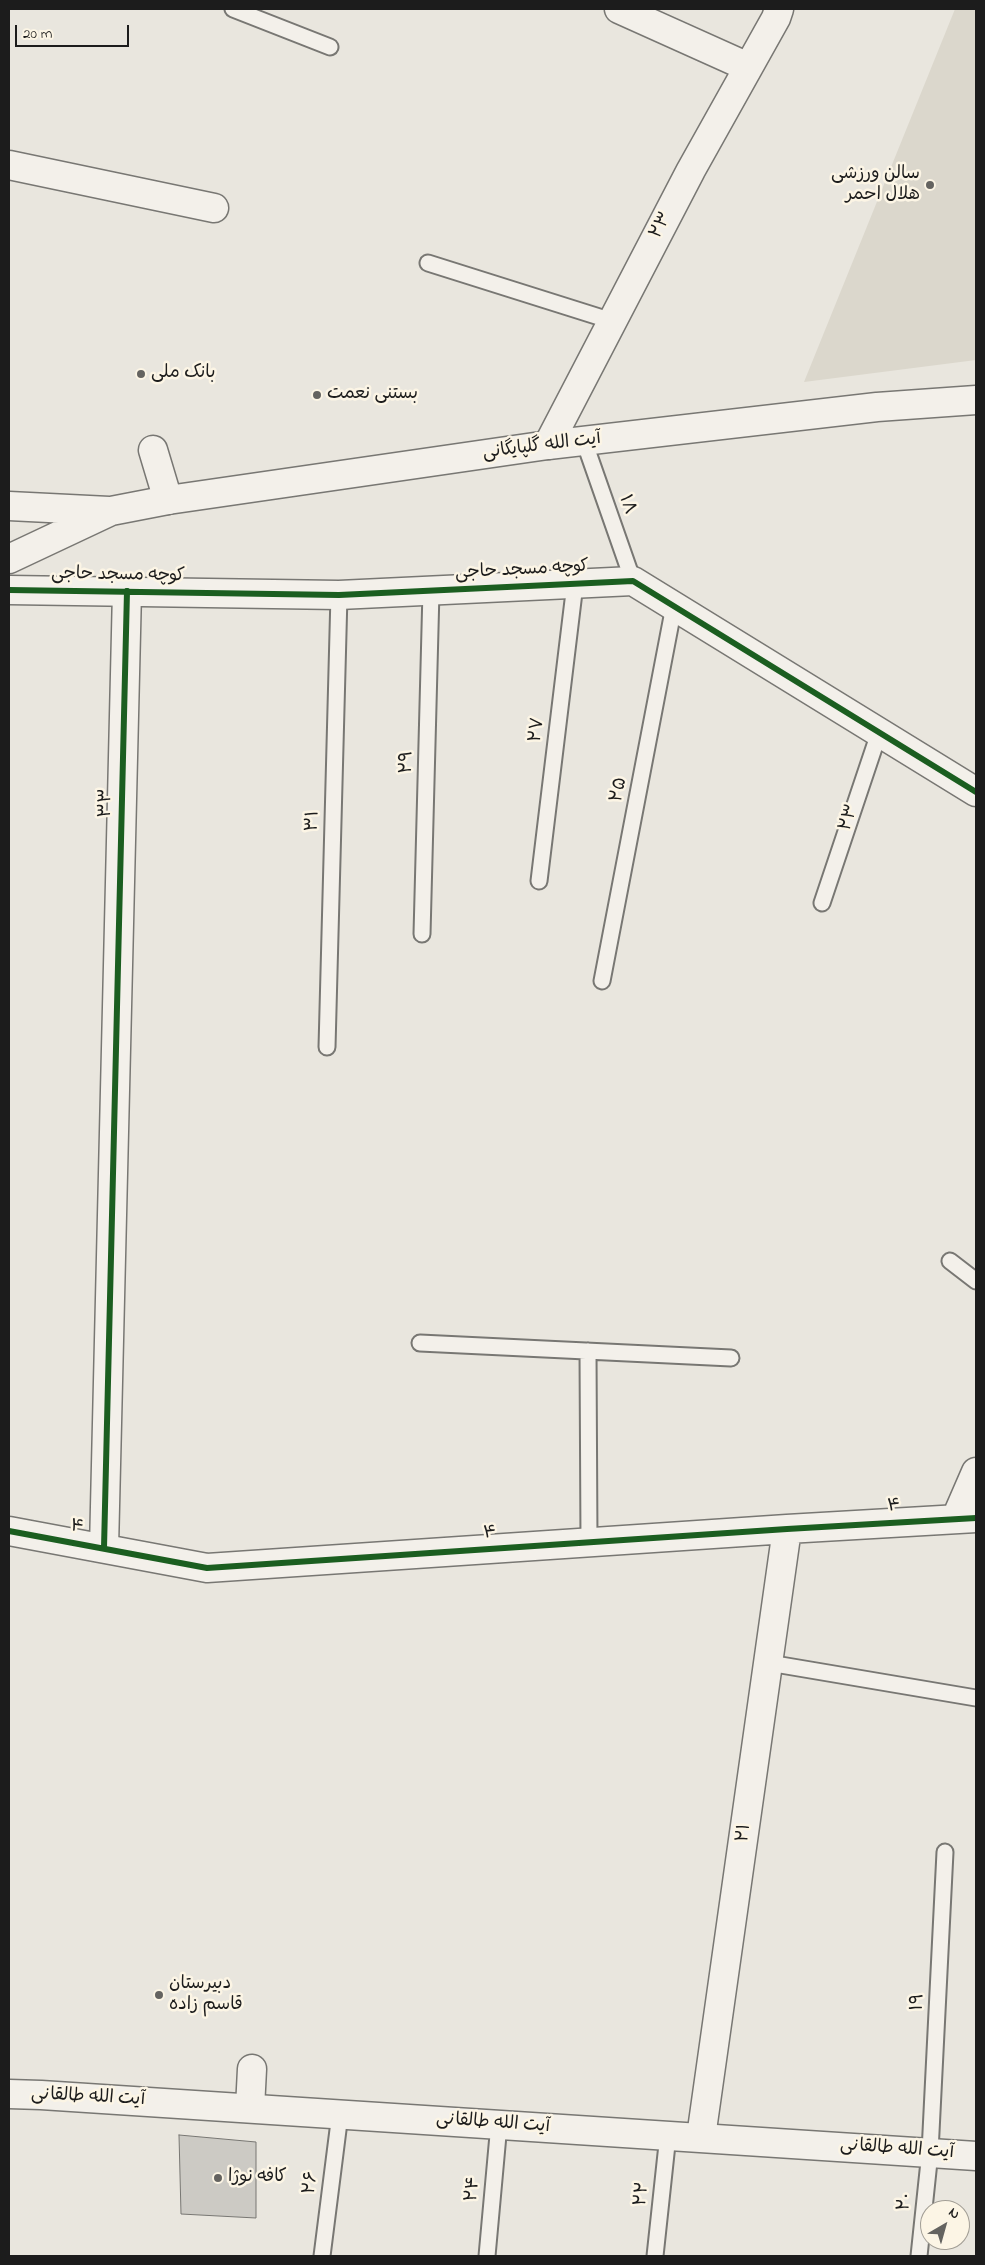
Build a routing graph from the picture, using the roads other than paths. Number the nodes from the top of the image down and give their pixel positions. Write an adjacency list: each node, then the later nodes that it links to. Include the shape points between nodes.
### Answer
1 (233, 9): 4 (lane)
2 (619, 9): 6 (street)
3 (779, 9): 6 (street, ۲۳)
4 (263, 14): 5 (lane)
5 (330, 48)
6 (748, 68): 10 (street, ۲۳)
7 (9, 165): 8 (street)
8 (214, 208)
9 (428, 263): 10 (lane)
10 (612, 321): 13 (street, ۲۳)
11 (976, 400): 12 (street, آیت الله گلپایگانی, via 877,407)
12 (584, 441): 13 (street, آیت الله گلپایگانی); 19 (lane, ۱۸)
13 (548, 445): 15 (street, آیت الله گلپایگانی)
14 (154, 450): 15 (street)
15 (168, 500): 17 (street, آیت الله گلپایگانی)
16 (9, 506): 17 (street, آیت الله گلپایگانی)
17 (111, 511): 18 (street, آیت الله گلپایگانی)
18 (9, 559)
19 (633, 581): 20 (street, کوچه مسجد حاجی); 25 (street)
20 (575, 584): 23 (street, کوچه مسجد حاجی); 28 (lane, ۲۷)
21 (9, 590): 22 (street, کوچه مسجد حاجی)
22 (127, 591): 24 (street, کوچه مسجد حاجی); 43 (street, ۳۳)
23 (431, 591): 24 (street, کوچه مسجد حاجی); 30 (lane, ۲۹)
24 (339, 596): 32 (lane, ۳۱)
25 (674, 606): 26 (street); 31 (lane, ۲۵)
26 (879, 733): 27 (street); 29 (lane, ۲۳)
27 (976, 792)
28 (539, 881)
29 (822, 903)
30 (422, 934)
31 (602, 981)
32 (327, 1047)
33 (950, 1261): 34 (lane)
34 (976, 1280)
35 (420, 1343): 36 (lane)
36 (588, 1351): 37 (lane); 42 (lane)
37 (731, 1358)
38 (976, 1472): 39 (street)
39 (966, 1518): 40 (street, ۴)
40 (787, 1529): 42 (street, ۴); 44 (street, ۲۱)
41 (9, 1531): 43 (street, ۴)
42 (589, 1542): 43 (street, ۴, via 207,1568)
43 (104, 1548)
44 (769, 1663): 45 (lane); 53 (street, ۲۱)
45 (976, 1698)
46 (945, 1852): 54 (lane, ۱۹)
47 (252, 2069): 49 (street)
48 (9, 2094): 49 (street, آیت الله طالقانی)
49 (250, 2108): 50 (street, آیت الله طالقانی)
50 (340, 2114): 51 (street, آیت الله طالقانی); 56 (lane, ۲۶)
51 (499, 2124): 52 (street, آیت الله طالقانی); 57 (lane, ۲۴)
52 (668, 2135): 53 (street, آیت الله طالقانی); 58 (lane, ۲۲)
53 (701, 2137): 54 (street, آیت الله طالقانی)
54 (930, 2152): 55 (street, آیت الله طالقانی); 59 (lane, ۲۰)
55 (976, 2156)
56 (322, 2256)
57 (487, 2256)
58 (655, 2256)
59 (919, 2256)

